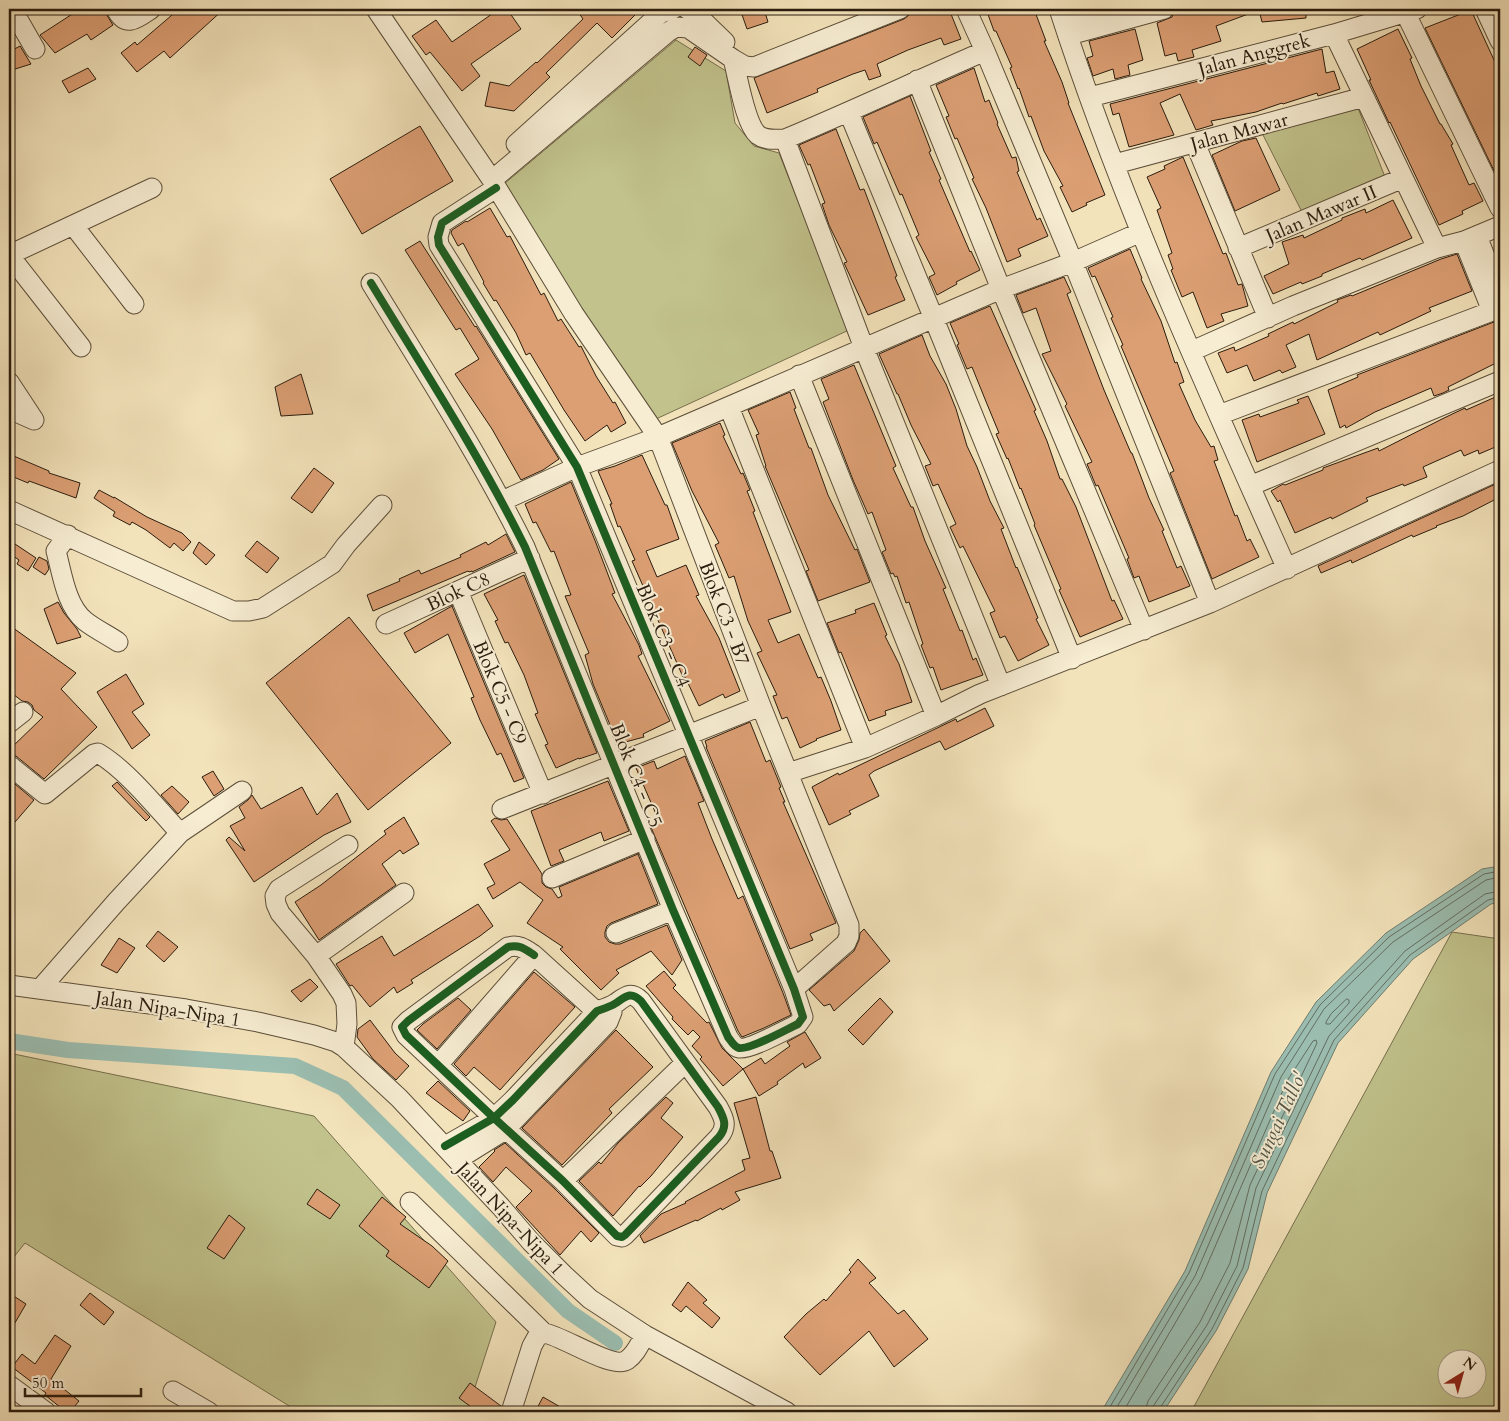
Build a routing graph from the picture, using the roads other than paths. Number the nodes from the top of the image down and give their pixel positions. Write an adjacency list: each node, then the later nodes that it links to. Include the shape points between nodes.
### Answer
1 (12, 9): 17 (street)
2 (116, 9): 3 (street, via 127,20 134,20)
3 (152, 9)
4 (376, 9): 28 (street, Blok C3 - B7)
5 (873, 9): 13 (street, via 764,54 752,55 720,39 695,13)
6 (900, 9): 19 (street, via 754,67)
7 (966, 9): 18 (street)
8 (1121, 9): 14 (street)
9 (1164, 9): 14 (street)
10 (1485, 9): 16 (street)
11 (664, 10): 13 (street); 28 (street)
12 (1411, 10): 15 (street, Jalan Anggrek); 30 (street)
13 (681, 18): 19 (street, via 688,28); 28 (street)
14 (1064, 22): 22 (street)
15 (1334, 34): 21 (street); 22 (street, Jalan Anggrek)
16 (1500, 42)
17 (35, 49)
18 (985, 51): 20 (street); 38 (street)
19 (734, 59): 24 (street, via 752,127 766,139)
20 (917, 80): 23 (street); 40 (street)
21 (1364, 96): 25 (street, Jalan Mawar); 27 (street)
22 (1090, 97): 26 (street)
23 (849, 113): 24 (street); 44 (street)
24 (785, 139): 47 (street)
25 (1194, 143): 26 (street, Jalan Mawar); 35 (street)
26 (1115, 164): 33 (street)
27 (1404, 178): 35 (street, Jalan Mawar II); 36 (street)
28 (491, 180): 55 (street, Blok C3 - B7, via 574,314); 56 (street, Blok C3 - C4, via 442,223 438,236 440,245)
29 (152, 188): 31 (street)
30 (1500, 208)
31 (73, 225): 37 (street); 42 (street)
32 (1500, 226): 34 (street)
33 (1141, 232): 38 (street); 48 (street)
34 (1470, 238): 36 (street); 41 (street); 43 (street)
35 (1238, 248): 45 (street)
36 (1437, 248): 45 (street)
37 (9, 255): 46 (street)
38 (1073, 262): 40 (street); 66 (street)
39 (371, 284): 59 (street, Blok C4 - C5)
40 (1001, 289): 44 (street); 68 (street)
41 (1500, 294)
42 (134, 304)
43 (1496, 309): 54 (street)
44 (934, 318): 47 (street); 70 (street)
45 (1268, 318): 48 (street)
46 (81, 347)
47 (864, 348): 49 (street); 71 (street)
48 (1192, 351): 54 (street)
49 (799, 375): 52 (street); 73 (street)
50 (1500, 381): 58 (street)
51 (9, 382): 53 (street, via 34,420)
52 (728, 407): 55 (street); 75 (street)
53 (9, 409)
54 (1219, 415): 58 (street)
55 (658, 437): 56 (street); 72 (street, Blok C3 - B7)
56 (577, 467): 59 (street); 74 (street, Blok C3 - C4)
57 (1500, 470): 64 (street)
58 (1250, 486): 64 (street)
59 (502, 502): 63 (street, Blok C4 - C5)
60 (382, 505): 62 (street, via 332,564 263,608 249,611 233,610)
61 (9, 510): 62 (street)
62 (68, 536): 69 (street, via 56,551 72,604 86,622)
63 (530, 558): 65 (street, Blok C8); 77 (street, Blok C4 - C5)
64 (1287, 569): 66 (street)
65 (458, 591): 67 (street, Blok C8); 80 (street, Blok C5 - C9)
66 (1210, 603): 68 (street)
67 (386, 624)
68 (1144, 630): 70 (street)
69 (118, 642)
70 (1072, 659): 71 (street)
71 (1001, 686): 73 (street)
72 (761, 706): 74 (street); 78 (street, Blok C3 - B7)
73 (936, 716): 75 (street)
74 (688, 735): 77 (street); 93 (street, Blok C3 - C4)
75 (865, 748): 78 (street)
76 (9, 765): 82 (street, via 45,794 98,753)
77 (615, 765): 80 (street); 83 (street, Blok C4 - C5)
78 (791, 780): 93 (street, Blok C3 - B7, via 849,925 846,943)
79 (242, 791): 82 (street)
80 (543, 794): 81 (street)
81 (502, 809)
82 (180, 832): 92 (street)
83 (645, 838): 85 (street); 87 (street, Blok C4 - C5)
84 (348, 845): 90 (street, via 279,890 275,896 280,913)
85 (552, 878)
86 (404, 893): 90 (street)
87 (673, 910): 88 (street); 95 (street, Blok C4 - C5, via 728,1037 739,1048)
88 (616, 932)
89 (534, 955): 94 (street); 98 (street); 98 (street, via 523,947 508,946 405,1024 402,1028 406,1035)
90 (316, 956): 96 (street, via 346,1002)
91 (9, 985): 92 (street, Jalan Nipa-Nipa 1)
92 (40, 989): 96 (street, Jalan Nipa-Nipa 1, via 258,1022 314,1035)
93 (794, 990): 95 (street, Blok C3 - C4, via 803,1017 798,1024)
94 (602, 1016): 97 (street, via 628,995 637,997); 99 (street, via 513,1100)
95 (751, 1046)
96 (344, 1047): 100 (street, Jalan Nipa-Nipa 1)
97 (685, 1063): 102 (street); 102 (street, via 718,1107 724,1129 625,1235 617,1236)
98 (438, 1065): 99 (street)
99 (499, 1124): 100 (street); 101 (street); 102 (street)
100 (444, 1146): 101 (street, Jalan Nipa-Nipa 1)
101 (458, 1160): 105 (street, Jalan Nipa-Nipa 1, via 564,1276 590,1299)
102 (563, 1181)
103 (410, 1202): 104 (street)
104 (544, 1333): 105 (street, via 554,1334 601,1358 620,1362 626,1361 637,1350); 110 (street, via 532,1346)
105 (645, 1335): 111 (street, Jalan Nipa-Nipa 1)
106 (9, 1385): 108 (street)
107 (173, 1391): 109 (street)
108 (46, 1412)
109 (209, 1412)
110 (511, 1412)
111 (787, 1412)

